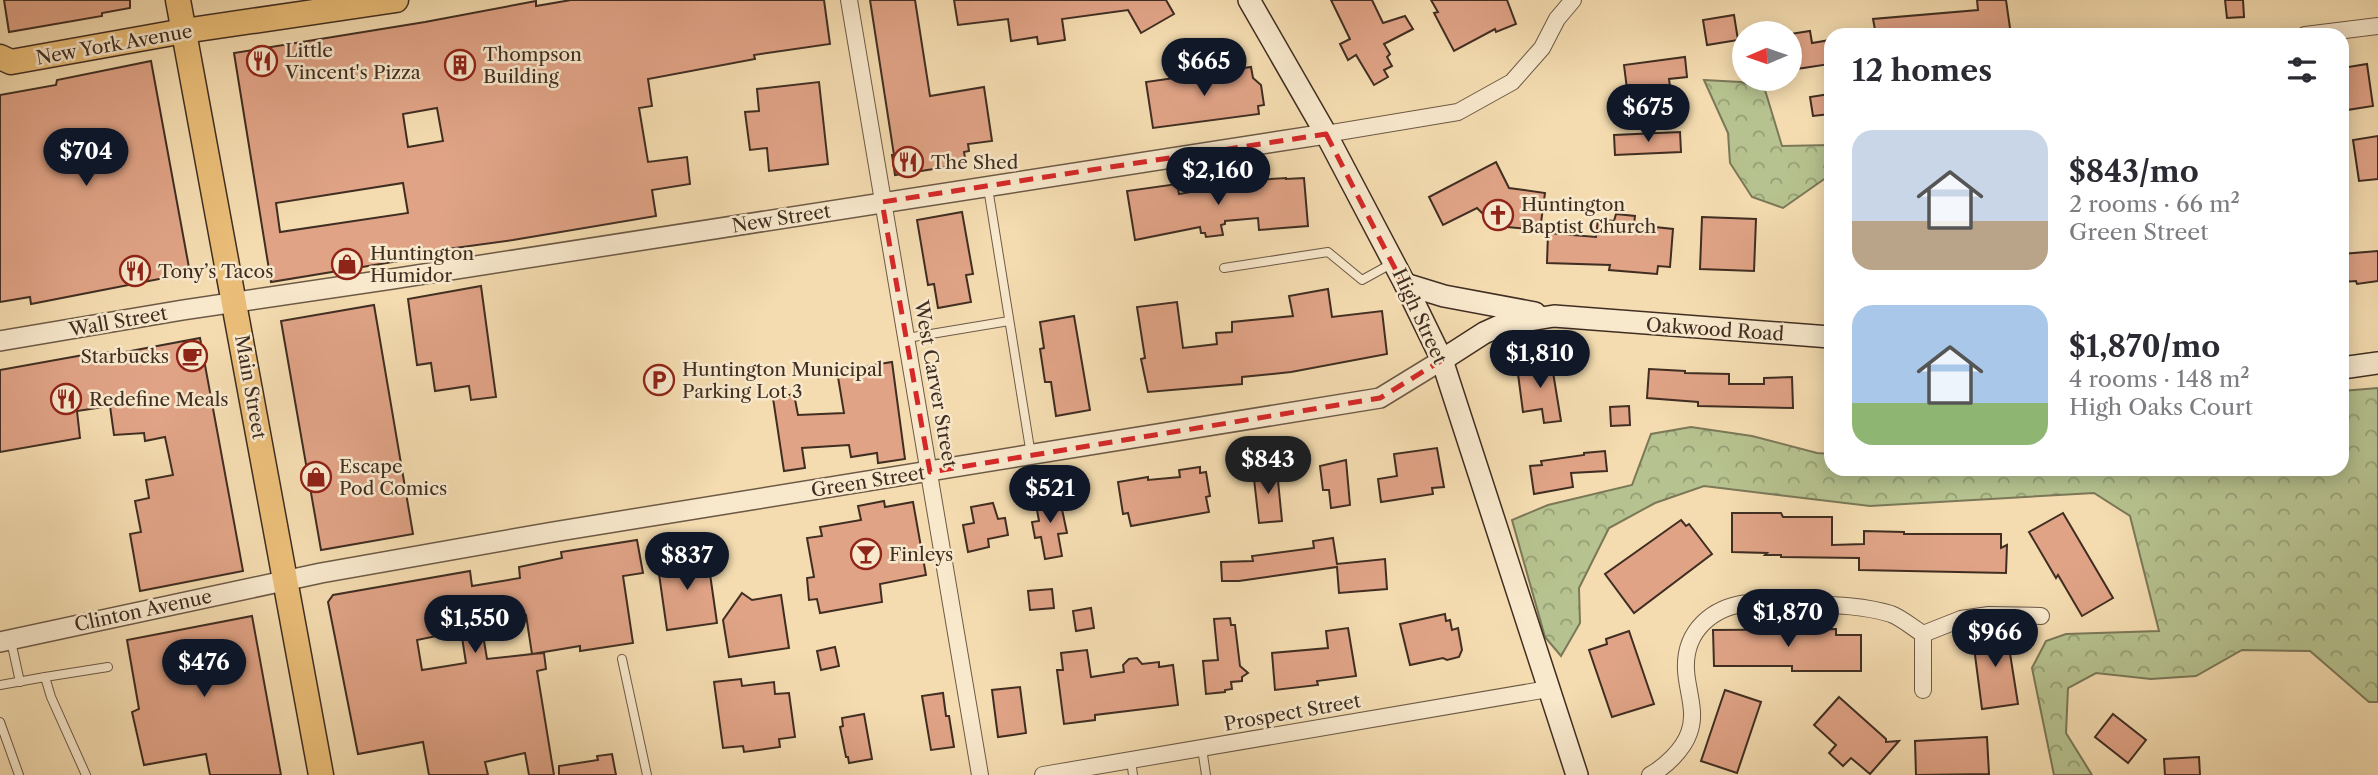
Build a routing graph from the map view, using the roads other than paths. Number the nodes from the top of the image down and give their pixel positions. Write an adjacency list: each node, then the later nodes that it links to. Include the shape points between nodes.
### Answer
1 (178, 0): 8 (main road, Main Street)
2 (396, 0): 8 (main road, New York Avenue)
3 (849, 0): 12 (street, West Carver Street)
4 (1249, 0): 10 (main road, High Street)
5 (1573, 0): 10 (street, via 1542,48 1512,82 1458,112)
6 (2378, 26): 7 (street)
7 (2349, 30)
8 (184, 31): 9 (main road, New York Avenue, via 11,62); 16 (main road, Main Street)
9 (0, 57)
10 (1326, 134): 11 (street, New Street); 13 (main road, High Street)
11 (988, 186): 12 (street, New Street); 18 (lane)
12 (882, 202): 16 (street, New Street); 20 (street, West Carver Street)
13 (1394, 262): 14 (lane, via 1362,280 1328,252); 15 (main road, High Street)
14 (1224, 268)
15 (1405, 284): 17 (main road, via 1444,296); 22 (main road, High Street)
16 (235, 303): 21 (street, Wall Street); 27 (main road, Main Street)
17 (1554, 316): 19 (main road, Oakwood Road); 22 (main road, Oakwood Road, via 1504,324)
18 (1009, 321): 20 (lane); 25 (lane)
19 (1824, 337)
20 (907, 338): 26 (street, West Carver Street)
21 (0, 341)
22 (1442, 360): 25 (street, Green Street, via 1380,398); 36 (main road, High Street)
23 (2378, 363): 24 (main road)
24 (2349, 367)
25 (1031, 455): 26 (street, Green Street)
26 (930, 472): 27 (street, Green Street); 45 (street, West Carver Street)
27 (286, 579): 30 (street, Clinton Avenue); 43 (main road, Main Street)
28 (2041, 616): 29 (street, via 1961,619)
29 (1923, 634): 37 (street); 49 (street, via 1893,614 1849,606 1750,603 1712,614 1688,648 1689,734 1666,766)
30 (5, 641): 34 (lane)
31 (622, 659): 44 (lane)
32 (108, 667): 33 (lane)
33 (45, 677): 34 (lane); 42 (lane)
34 (20, 682): 35 (lane)
35 (0, 685)
36 (1548, 689): 39 (street, Prospect Street); 48 (main road, High Street)
37 (1923, 690)
38 (0, 722): 41 (lane)
39 (1202, 748): 40 (street, Prospect Street); 47 (lane)
40 (1132, 768): 46 (street, Prospect Street)
41 (19, 775)
42 (86, 775)
43 (321, 775)
44 (647, 775)
45 (981, 775)
46 (1043, 775)
47 (1206, 775)
48 (1577, 775)
49 (1650, 775)

